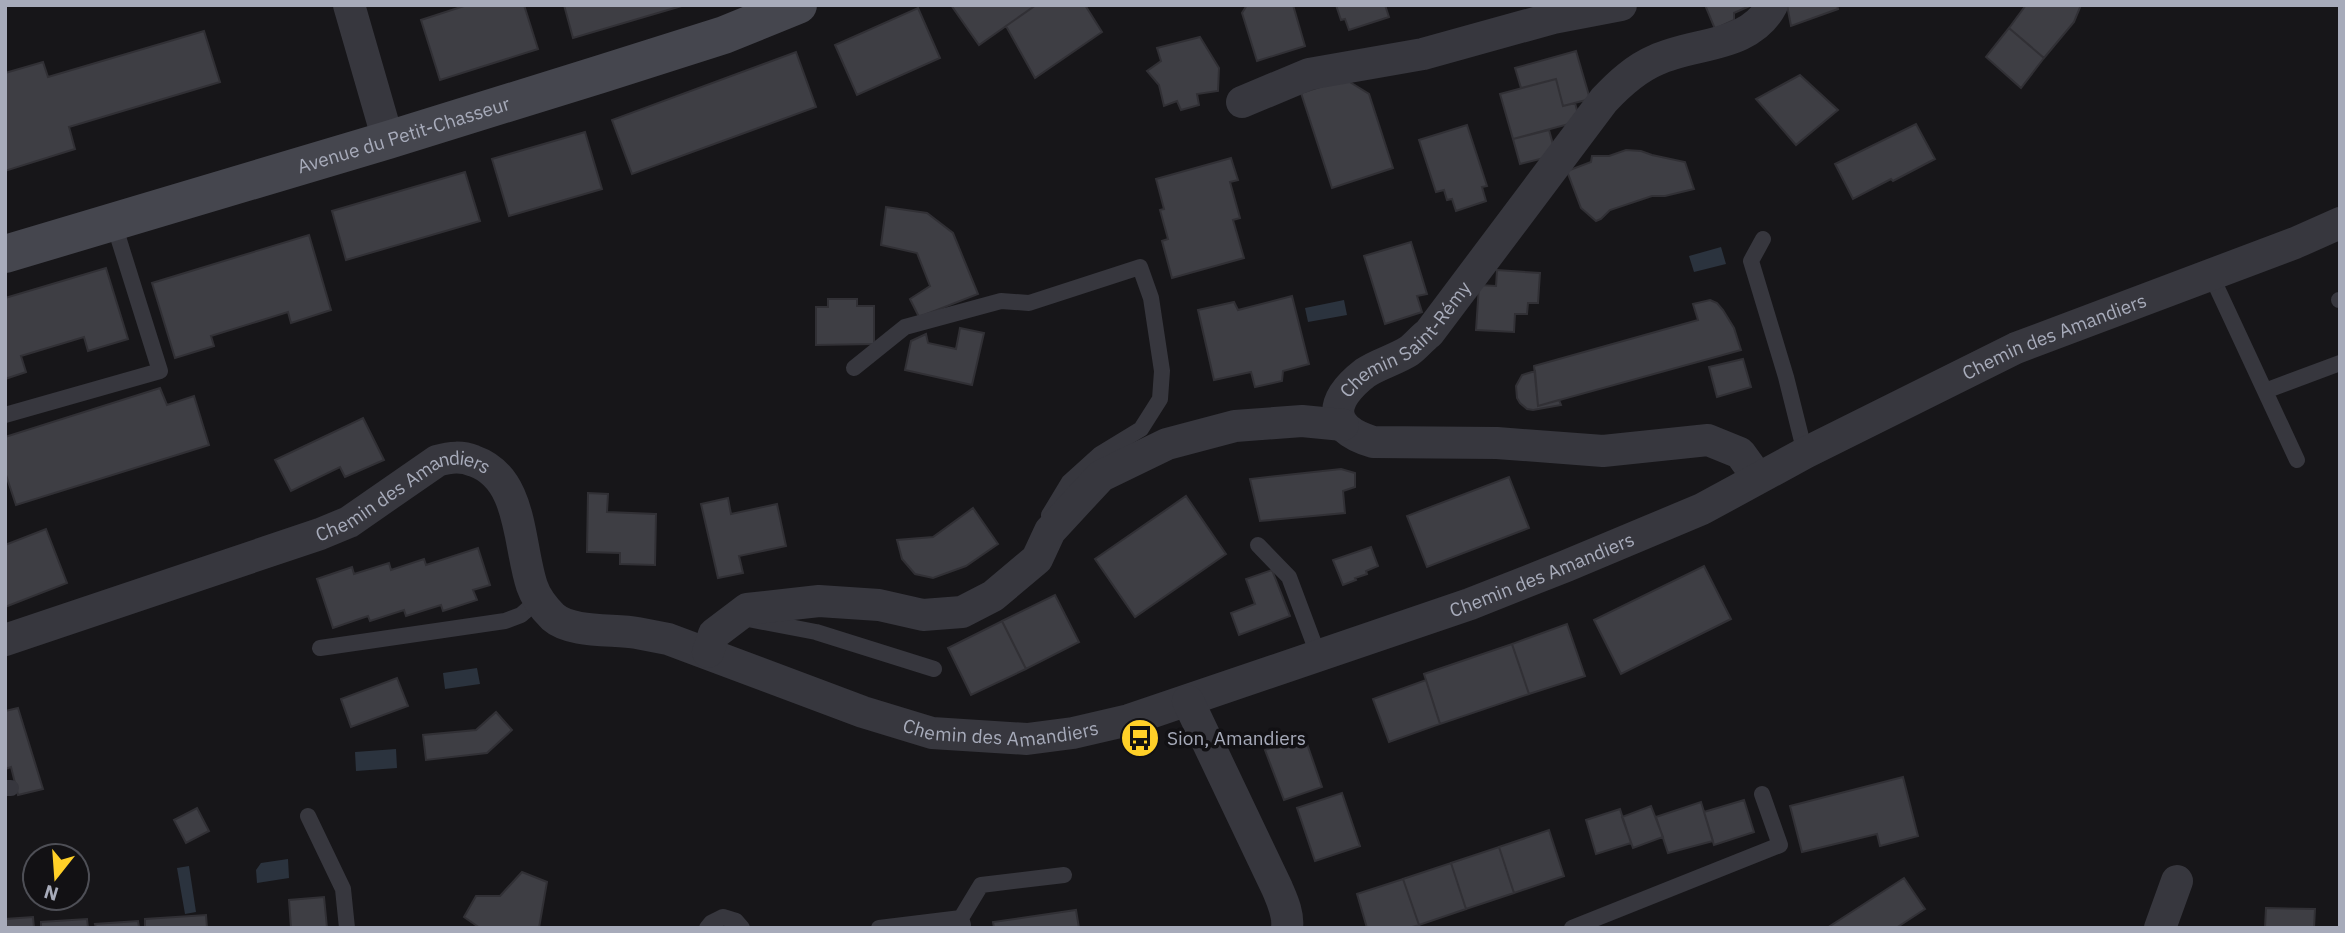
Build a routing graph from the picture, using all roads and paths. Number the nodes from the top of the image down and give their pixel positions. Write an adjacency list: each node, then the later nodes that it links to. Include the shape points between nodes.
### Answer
1 (349, 5): 6 (street)
2 (798, 5): 6 (street, Avenue du Petit-Chasseur, via 724,35)
3 (1621, 5): 5 (street, via 1553,18 1423,54 1309,74)
4 (1772, 5): 16 (street, Chemin Saint-Rémy, via 1759,22 1738,36 1656,60 1620,83 1429,332 1409,350 1366,373 1340,398 1337,412)
5 (1242, 102)
6 (388, 140): 7 (street, Avenue du Petit-Chasseur)
7 (113, 221): 10 (street, Avenue du Petit-Chasseur); 15 (lane, via 160,371)
8 (2340, 223): 11 (street, Chemin des Amandiers)
9 (1763, 239): 17 (lane, via 1751,261)
10 (5, 254)
11 (2211, 275): 14 (lane); 17 (street, Chemin des Amandiers, via 2016,348)
12 (2340, 363): 14 (lane)
13 (854, 368): 20 (lane, via 905,327 1001,301 1029,303 1140,267 1151,298 1162,370 1160,400 1141,429 1100,454 1069,482 1049,515)
14 (2265, 391): 18 (lane)
15 (5, 415)
16 (1343, 425): 19 (street, Chemin Saint-Rémy, via 1354,436 1373,442 1497,443 1604,451 1708,440 1740,453); 20 (street, via 1302,421 1235,426 1167,444 1101,476)
17 (1805, 453): 19 (street, Chemin des Amandiers)
18 (2297, 460)
19 (1758, 478): 27 (street, Chemin des Amandiers, via 1702,509 1566,566)
20 (1050, 531): 23 (street, via 1037,559 993,596 962,612 923,615 879,604 819,601 747,609)
21 (1258, 545): 27 (lane, via 1289,577)
22 (538, 600): 24 (street, Chemin des Amandiers, via 510,495 501,479 486,465 449,457 349,522 320,534); 25 (lane, via 521,615 505,621); 26 (street, Chemin des Amandiers, via 555,619 572,626 657,637)
23 (736, 617): 26 (street, via 714,634); 28 (lane, via 816,632)
24 (5, 640)
25 (320, 648)
26 (708, 652): 29 (street, Chemin des Amandiers, via 863,712 933,733 1027,738 1073,733)
27 (1319, 657): 29 (street, Chemin des Amandiers)
28 (934, 669)
29 (1188, 701): 39 (street, via 1277,888)
30 (1762, 794): 40 (lane, via 1780,845)
31 (308, 816): 35 (lane, via 342,889)
32 (1063, 875): 34 (lane, via 981,885)
33 (2177, 881): 41 (street)
34 (962, 923): 38 (lane)
35 (347, 928)
36 (707, 928): 37 (lane, via 723,917 736,920)
37 (742, 928)
38 (879, 928)
39 (1287, 928)
40 (1572, 928)
41 (2160, 928)

